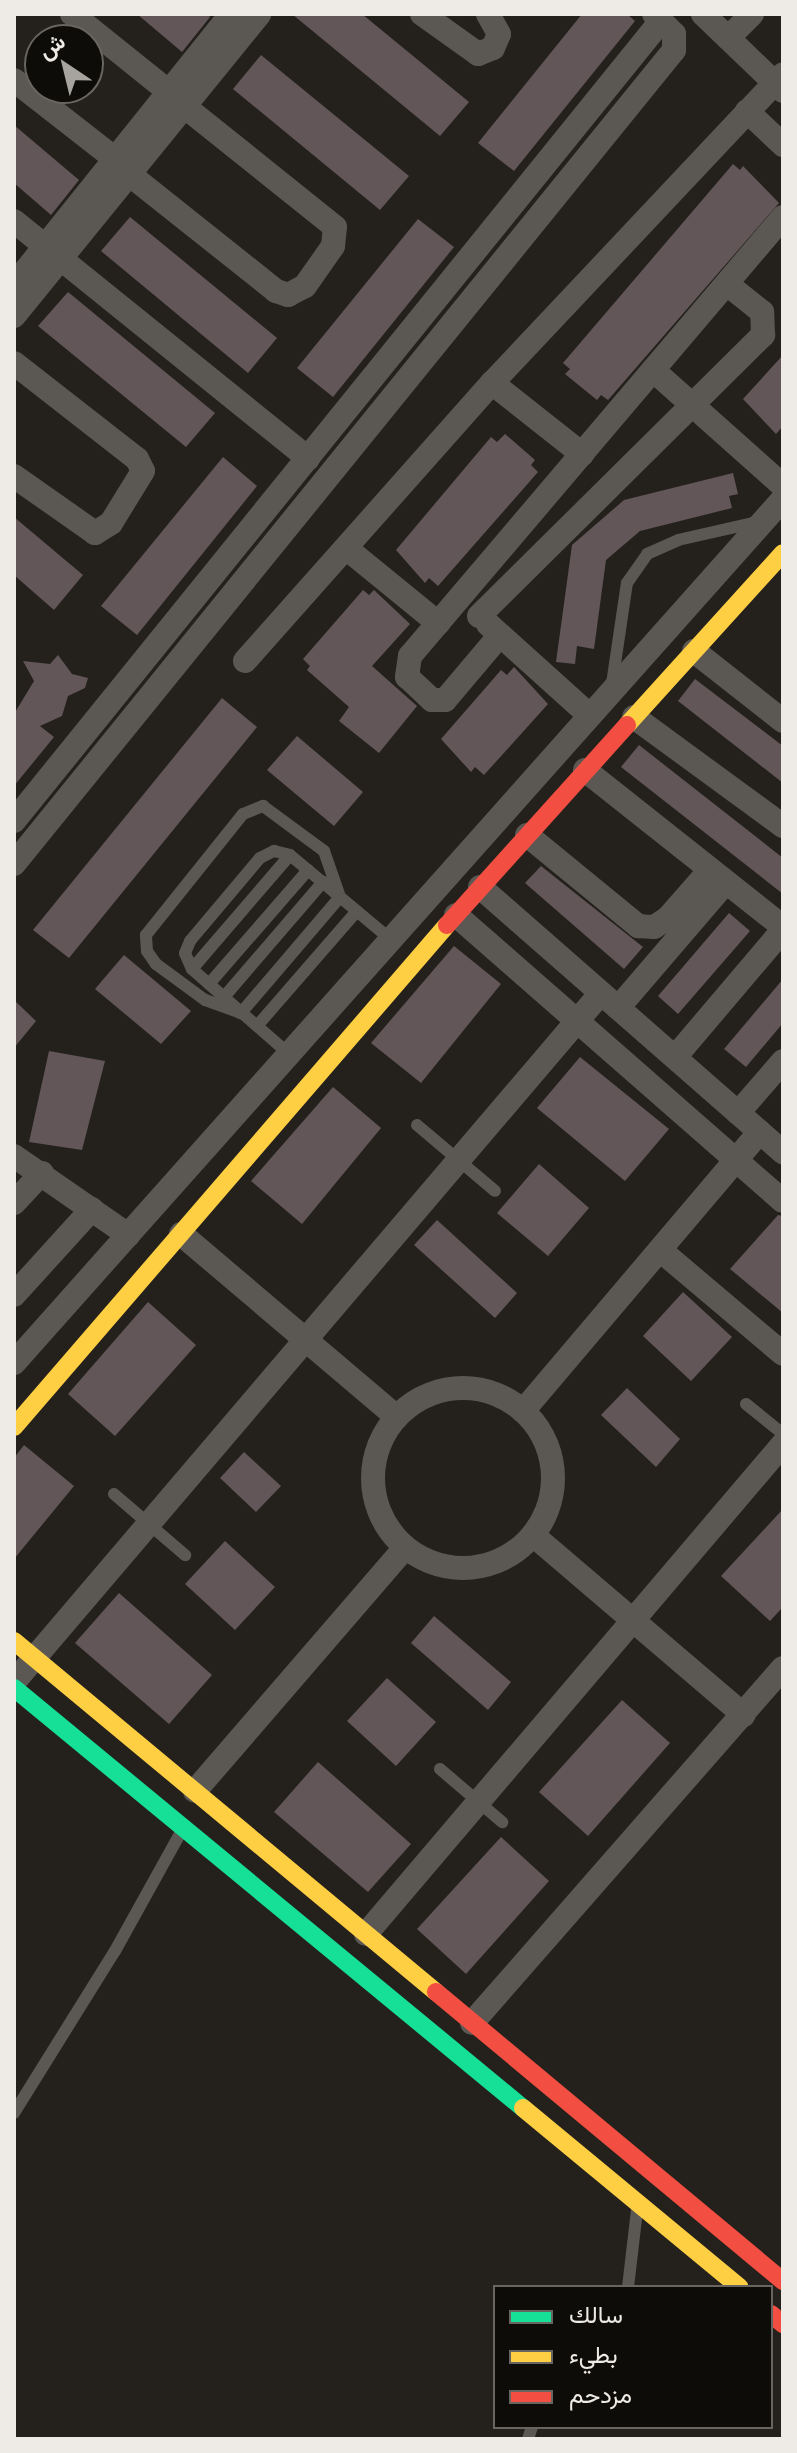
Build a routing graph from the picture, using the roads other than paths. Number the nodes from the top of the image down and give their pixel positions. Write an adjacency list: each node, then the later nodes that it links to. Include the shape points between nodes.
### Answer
1 (72, 14): 12 (street)
2 (231, 14): 12 (street)
3 (259, 14): 12 (street)
4 (422, 14): 5 (street, via 478,54 497,42 498,26)
5 (488, 14)
6 (703, 14): 9 (street)
7 (752, 14): 9 (street)
8 (657, 17): 27 (street); 49 (street, via 676,37 674,50)
9 (728, 38): 11 (street)
10 (14, 80): 15 (street)
11 (780, 83): 13 (street)
12 (177, 99): 15 (street); 15 (street, via 335,227 333,246 305,286 288,295 276,291)
13 (747, 111): 14 (street); 24 (street)
14 (783, 145)
15 (122, 167): 18 (street)
16 (783, 217): 19 (street)
17 (14, 221): 18 (street)
18 (53, 253): 20 (street); 21 (street); 27 (street)
19 (727, 284): 23 (street); 25 (street, via 762,312 765,330)
20 (14, 285)
21 (14, 316)
22 (14, 363): 28 (street, via 137,459 143,471 111,523 95,533)
23 (653, 370): 25 (street); 26 (street)
24 (492, 383): 26 (street); 32 (street)
25 (695, 406): 29 (street); 35 (street)
26 (582, 454): 34 (street)
27 (308, 458): 45 (street)
28 (14, 476)
29 (783, 486)
30 (783, 499): 31 (street)
31 (764, 520): 40 (street); 40 (lane, via 661,545 641,561 623,601)
32 (346, 548): 36 (street); 39 (street)
33 (783, 553): 38 (street)
34 (459, 599): 35 (street); 36 (street)
35 (479, 616): 37 (street)
36 (438, 623): 37 (street, via 406,669 411,683 436,702 449,698)
37 (500, 635): 41 (street)
38 (694, 651): 42 (street); 43 (street)
39 (245, 661)
40 (612, 690): 41 (street)
41 (589, 715): 59 (street)
42 (634, 717): 44 (street); 46 (street)
43 (783, 721)
44 (585, 770): 47 (street); 51 (street)
45 (14, 821)
46 (783, 826)
47 (527, 835): 53 (street); 57 (street, via 631,923)
48 (290, 855): 50 (lane); 60 (lane); 60 (lane, via 274,851 260,858 190,941 185,953)
49 (14, 864)
50 (308, 870): 52 (lane); 61 (lane)
51 (717, 877): 57 (street); 58 (street)
52 (323, 882): 54 (lane); 62 (lane)
53 (480, 887): 56 (street); 63 (street)
54 (340, 897): 55 (lane); 64 (lane); 64 (lane, via 328,857 276,812 255,807 238,820 149,927 145,943 156,964 198,995)
55 (357, 911): 59 (lane); 66 (lane)
56 (456, 915): 65 (street); 82 (street)
57 (676, 925): 63 (street)
58 (783, 928): 68 (street)
59 (389, 938): 67 (street)
60 (192, 969): 61 (lane)
61 (209, 984): 62 (lane)
62 (224, 997): 64 (lane)
63 (609, 1001): 65 (street); 68 (street)
64 (241, 1013): 66 (lane)
65 (577, 1021): 75 (street); 76 (street)
66 (257, 1026): 67 (lane)
67 (289, 1054): 83 (street)
68 (676, 1056): 70 (street)
69 (783, 1061): 70 (street)
70 (738, 1113): 72 (street)
71 (417, 1125): 76 (lane)
72 (760, 1132): 73 (street); 75 (street)
73 (783, 1152)
74 (14, 1156): 77 (street)
75 (736, 1160): 79 (street); 84 (street)
76 (458, 1161): 78 (lane); 86 (street)
77 (42, 1173): 80 (street); 81 (street)
78 (495, 1191)
79 (783, 1201)
80 (14, 1203)
81 (92, 1209): 83 (street); 85 (street)
82 (181, 1234): 86 (street); 92 (street)
83 (128, 1235): 88 (street)
84 (660, 1250): 87 (street); 90 (street)
85 (14, 1295)
86 (306, 1340): 91 (street); 96 (street)
87 (783, 1354)
88 (14, 1363)
89 (746, 1404): 93 (lane)
90 (523, 1411): 91 (street, via 486,1392 445,1390 419,1400); 97 (street, via 541,1432 552,1471 547,1511)
91 (397, 1417): 98 (street, via 377,1455 375,1499 386,1526)
92 (16, 1422)
93 (783, 1434)
94 (783, 1444): 100 (street)
95 (114, 1494): 96 (lane)
96 (149, 1524): 99 (lane); 102 (street)
97 (533, 1535): 98 (street, via 511,1554 485,1565 457,1568 429,1562); 100 (street)
98 (405, 1548): 108 (street)
99 (185, 1555)
100 (633, 1620): 106 (street); 109 (street)
101 (14, 1641): 102 (street)
102 (34, 1658): 104 (street); 108 (street)
103 (783, 1668): 106 (street)
104 (14, 1682)
105 (14, 1688): 111 (street)
106 (744, 1715): 113 (street)
107 (440, 1769): 109 (lane)
108 (195, 1791): 112 (street)
109 (478, 1802): 110 (lane); 112 (street)
110 (502, 1822)
111 (184, 1826): 115 (lane, via 115,1951); 116 (street)
112 (366, 1934): 113 (street)
113 (472, 2023): 114 (street)
114 (566, 2102): 116 (street); 118 (street)
115 (14, 2113)
116 (546, 2127): 117 (street)
117 (638, 2203): 119 (lane); 120 (street)
118 (783, 2281)
119 (628, 2285)
120 (737, 2285)

